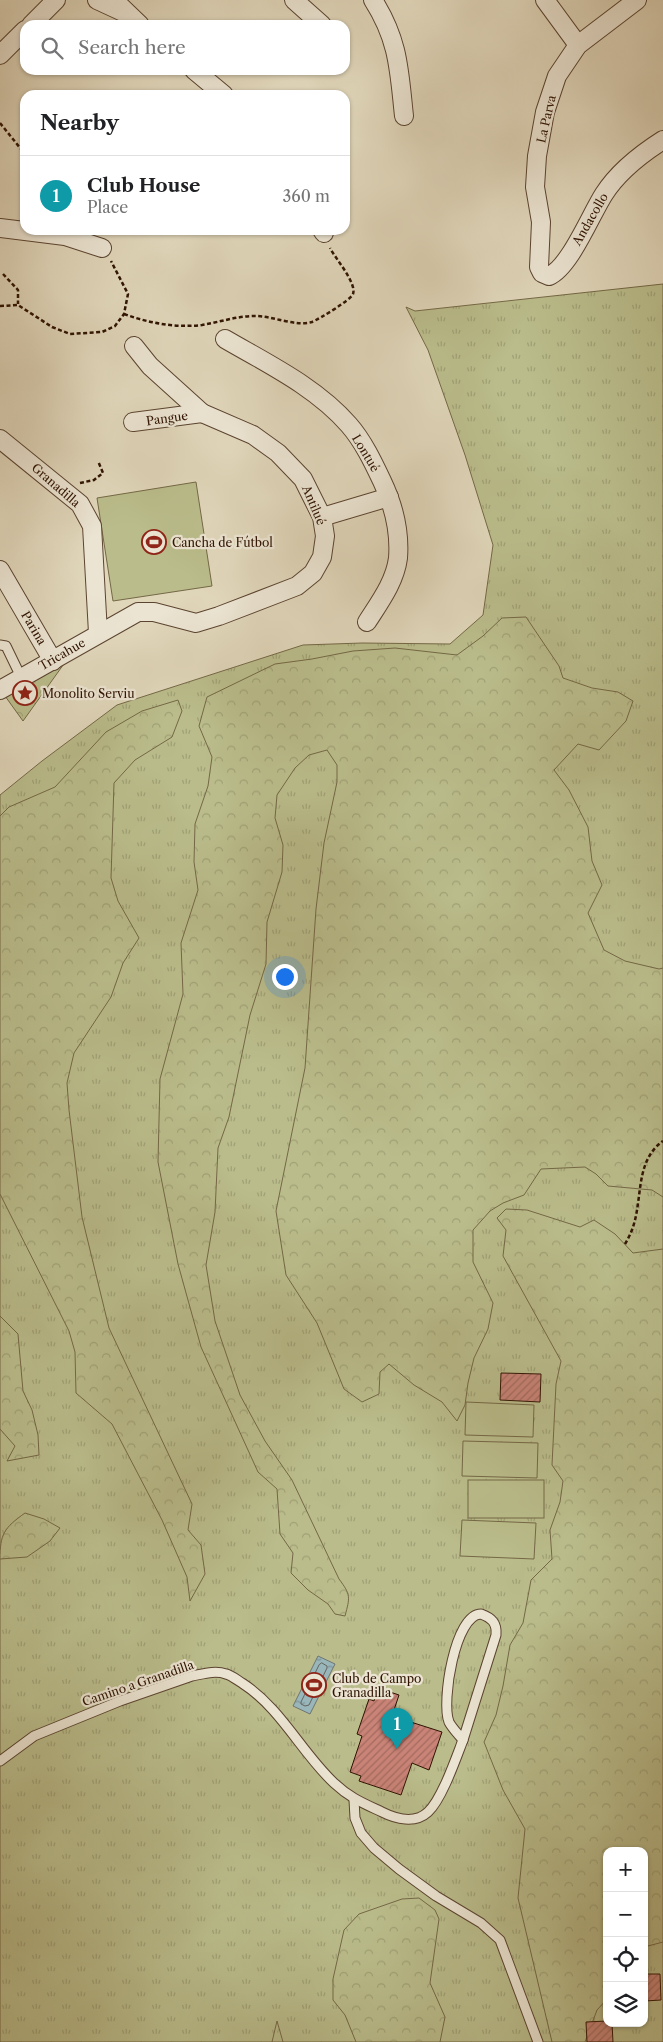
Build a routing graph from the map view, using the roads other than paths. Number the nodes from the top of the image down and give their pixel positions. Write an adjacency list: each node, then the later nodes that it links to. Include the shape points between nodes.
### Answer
1 (56, 0): 8 (street)
2 (97, 0): 7 (street)
3 (294, 0): 10 (street)
4 (373, 0): 16 (street, via 387,22 398,58)
5 (545, 0): 12 (street)
6 (638, 0): 12 (street, La Parva)
7 (120, 6): 9 (street)
8 (36, 20)
9 (135, 20)
10 (316, 20)
11 (20, 35): 13 (street)
12 (578, 45): 22 (street, La Parva, via 557,76 545,112 539,147 535,187 541,222 539,267)
13 (0, 55)
14 (200, 75): 15 (street)
15 (218, 90)
16 (404, 116)
17 (663, 140): 22 (street, Andacollo, via 629,165 604,193 558,272 549,276)
18 (0, 228): 19 (street)
19 (20, 230)
20 (57, 235): 21 (street)
21 (102, 248)
22 (542, 273)
23 (225, 339): 28 (street, Lontué, via 286,374 328,404 350,426)
24 (134, 346): 25 (street, Antilué, via 150,366)
25 (202, 413): 26 (street, Pangue); 29 (street, Antilué, via 253,435 278,453 302,479)
26 (133, 422)
27 (0, 439): 32 (street, Granadilla, via 80,504 92,526)
28 (389, 497): 29 (street); 31 (street, Lontué, via 398,530 398,559 388,588)
29 (322, 517): 32 (street, Antilué, via 325,536 322,557 313,573 297,586 196,623 154,612 138,612)
30 (0, 570): 34 (street, Parina)
31 (367, 622)
32 (98, 634): 34 (street, Tricahue)
33 (0, 645): 35 (lane, via 6,646)
34 (54, 660): 35 (street, Tricahue)
35 (21, 677): 36 (street, Tricahue)
36 (0, 690)
37 (463, 1740): 37 (lane, via 496,1635 494,1623 481,1614 469,1618 459,1636 446,1694 449,1722); 39 (lane, Camino a Granadilla, via 444,1786 428,1812 413,1819 397,1819)
38 (0, 1761): 39 (lane, Camino a Granadilla, via 34,1736 56,1726 192,1676 212,1672 227,1674 254,1691 274,1710 307,1754)
39 (354, 1800): 40 (lane, via 355,1818 361,1834 374,1848 436,1896 481,1923 500,1940)
40 (538, 2042)

